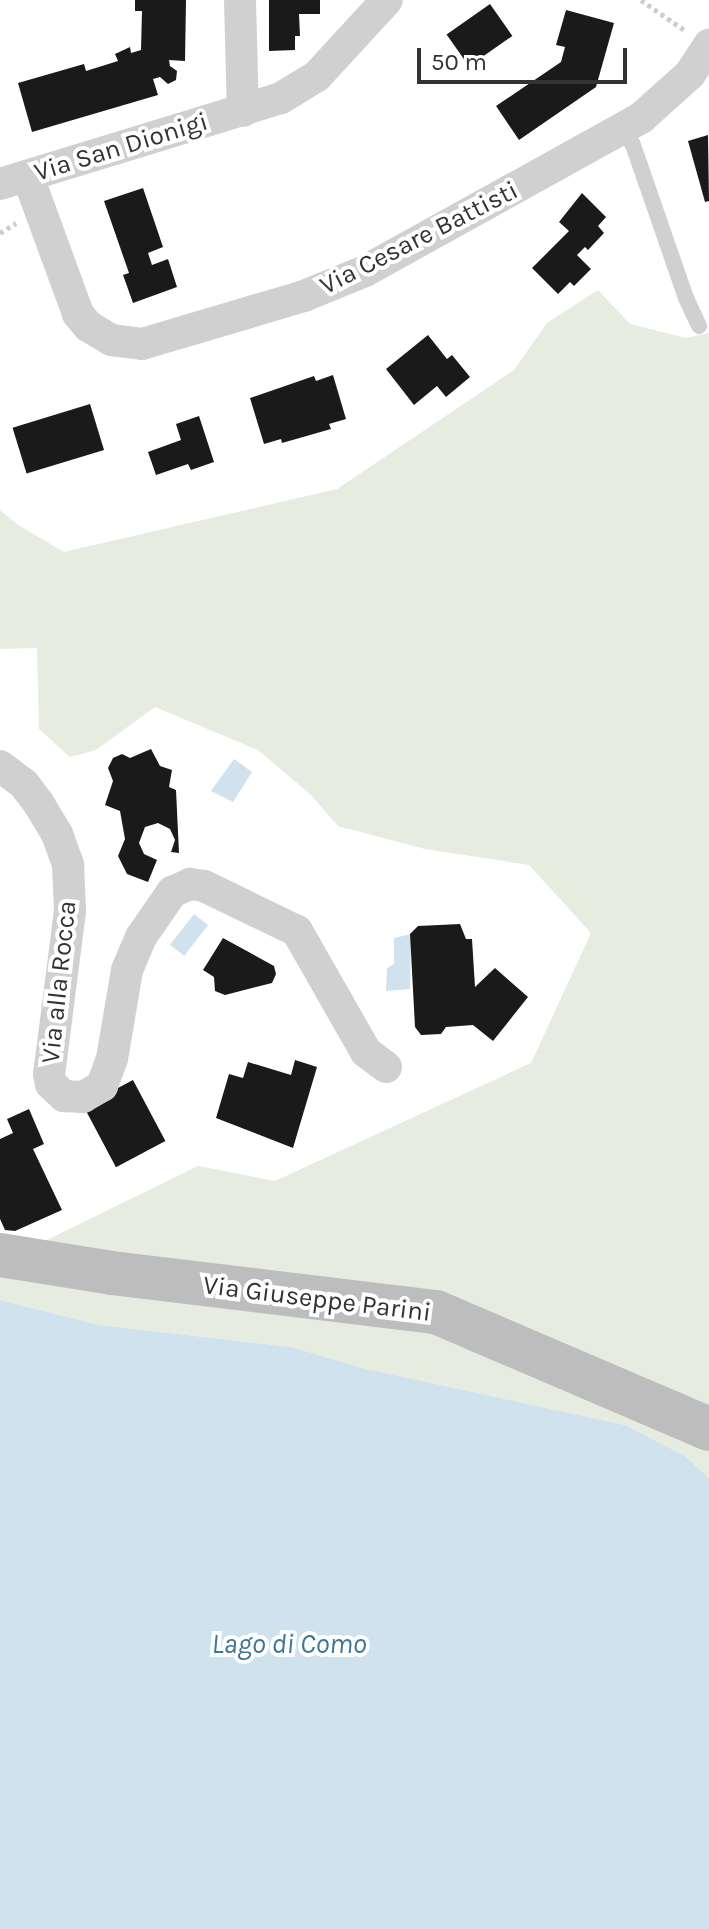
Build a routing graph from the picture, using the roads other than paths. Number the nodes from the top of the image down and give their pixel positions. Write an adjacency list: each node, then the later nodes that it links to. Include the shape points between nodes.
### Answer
1 (240, 0): 4 (street)
2 (387, 0): 4 (street, Via San Dionigi, via 317,76 273,102)
3 (708, 46): 5 (street, Via Cesare Battisti, via 672,92)
4 (243, 111): 6 (street, Via San Dionigi)
5 (623, 130): 6 (street, Via Cesare Battisti, via 342,283 142,344 111,340 78,314); 7 (lane)
6 (14, 181)
7 (699, 326)
8 (0, 766): 9 (street, Via alla Rocca, via 39,804 68,865 70,911 49,1074 64,1096 83,1097 102,1086 112,1059 127,970 141,937 172,892 190,884 297,931 366,1052)
9 (386, 1067)
10 (0, 1255): 11 (main road, Via Giuseppe Parini, via 436,1312)
11 (709, 1429)

